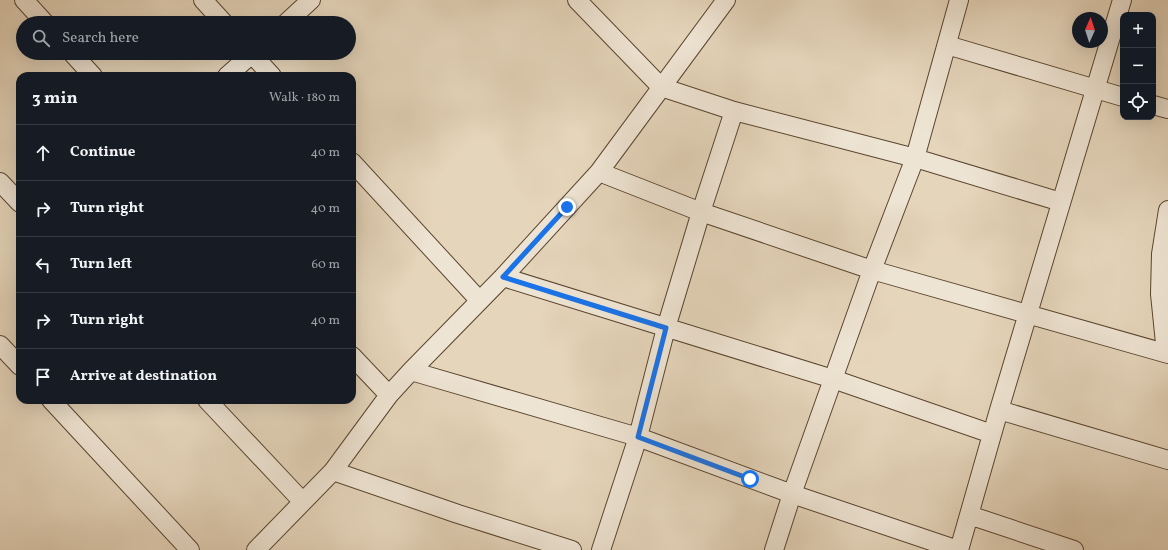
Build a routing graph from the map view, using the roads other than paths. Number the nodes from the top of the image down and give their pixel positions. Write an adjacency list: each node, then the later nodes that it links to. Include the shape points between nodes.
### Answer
1 (24, 0): 8 (street)
2 (203, 0): 9 (street)
3 (311, 0): 10 (street)
4 (577, 0): 18 (street)
5 (726, 0): 18 (street)
6 (959, 0): 11 (street)
7 (1122, 0): 19 (street)
8 (39, 16)
9 (218, 16)
10 (294, 16)
11 (947, 45): 19 (street); 24 (street)
12 (78, 60): 15 (street)
13 (244, 60): 16 (street)
14 (258, 60): 17 (street)
15 (89, 72)
16 (231, 72)
17 (269, 72)
18 (661, 87): 23 (street); 26 (street)
19 (1097, 89): 20 (street); 29 (street)
20 (1120, 96)
21 (1156, 106): 22 (street)
22 (1168, 109)
23 (734, 111): 24 (street); 31 (street)
24 (915, 158): 29 (street); 32 (street)
25 (356, 166): 34 (street)
26 (599, 172): 31 (street); 33 (street)
27 (0, 182): 28 (street)
28 (16, 200)
29 (1062, 202): 35 (street)
30 (1168, 210): 38 (street, via 1161,254 1160,294)
31 (701, 212): 32 (street); 36 (street)
32 (872, 270): 35 (street); 42 (street)
33 (503, 277): 34 (street); 36 (street)
34 (479, 300): 41 (street)
35 (1028, 313): 38 (street); 46 (street)
36 (666, 328): 42 (street); 48 (street)
37 (0, 345): 40 (street)
38 (1167, 353)
39 (356, 360): 43 (street)
40 (16, 362)
41 (411, 371): 43 (street); 48 (street)
42 (833, 379): 47 (street); 51 (street)
43 (389, 395): 50 (street)
44 (55, 404): 54 (street)
45 (211, 404): 52 (street)
46 (999, 410): 47 (street); 49 (street)
47 (992, 434): 53 (street)
48 (638, 437): 51 (street); 57 (street)
49 (1168, 460)
50 (333, 471): 52 (street); 56 (street)
51 (792, 494): 58 (street); 59 (street)
52 (302, 501): 55 (street)
53 (969, 515): 59 (street); 60 (street)
54 (190, 550)
55 (256, 550)
56 (572, 550)
57 (601, 550)
58 (774, 550)
59 (958, 550)
60 (1074, 550)

